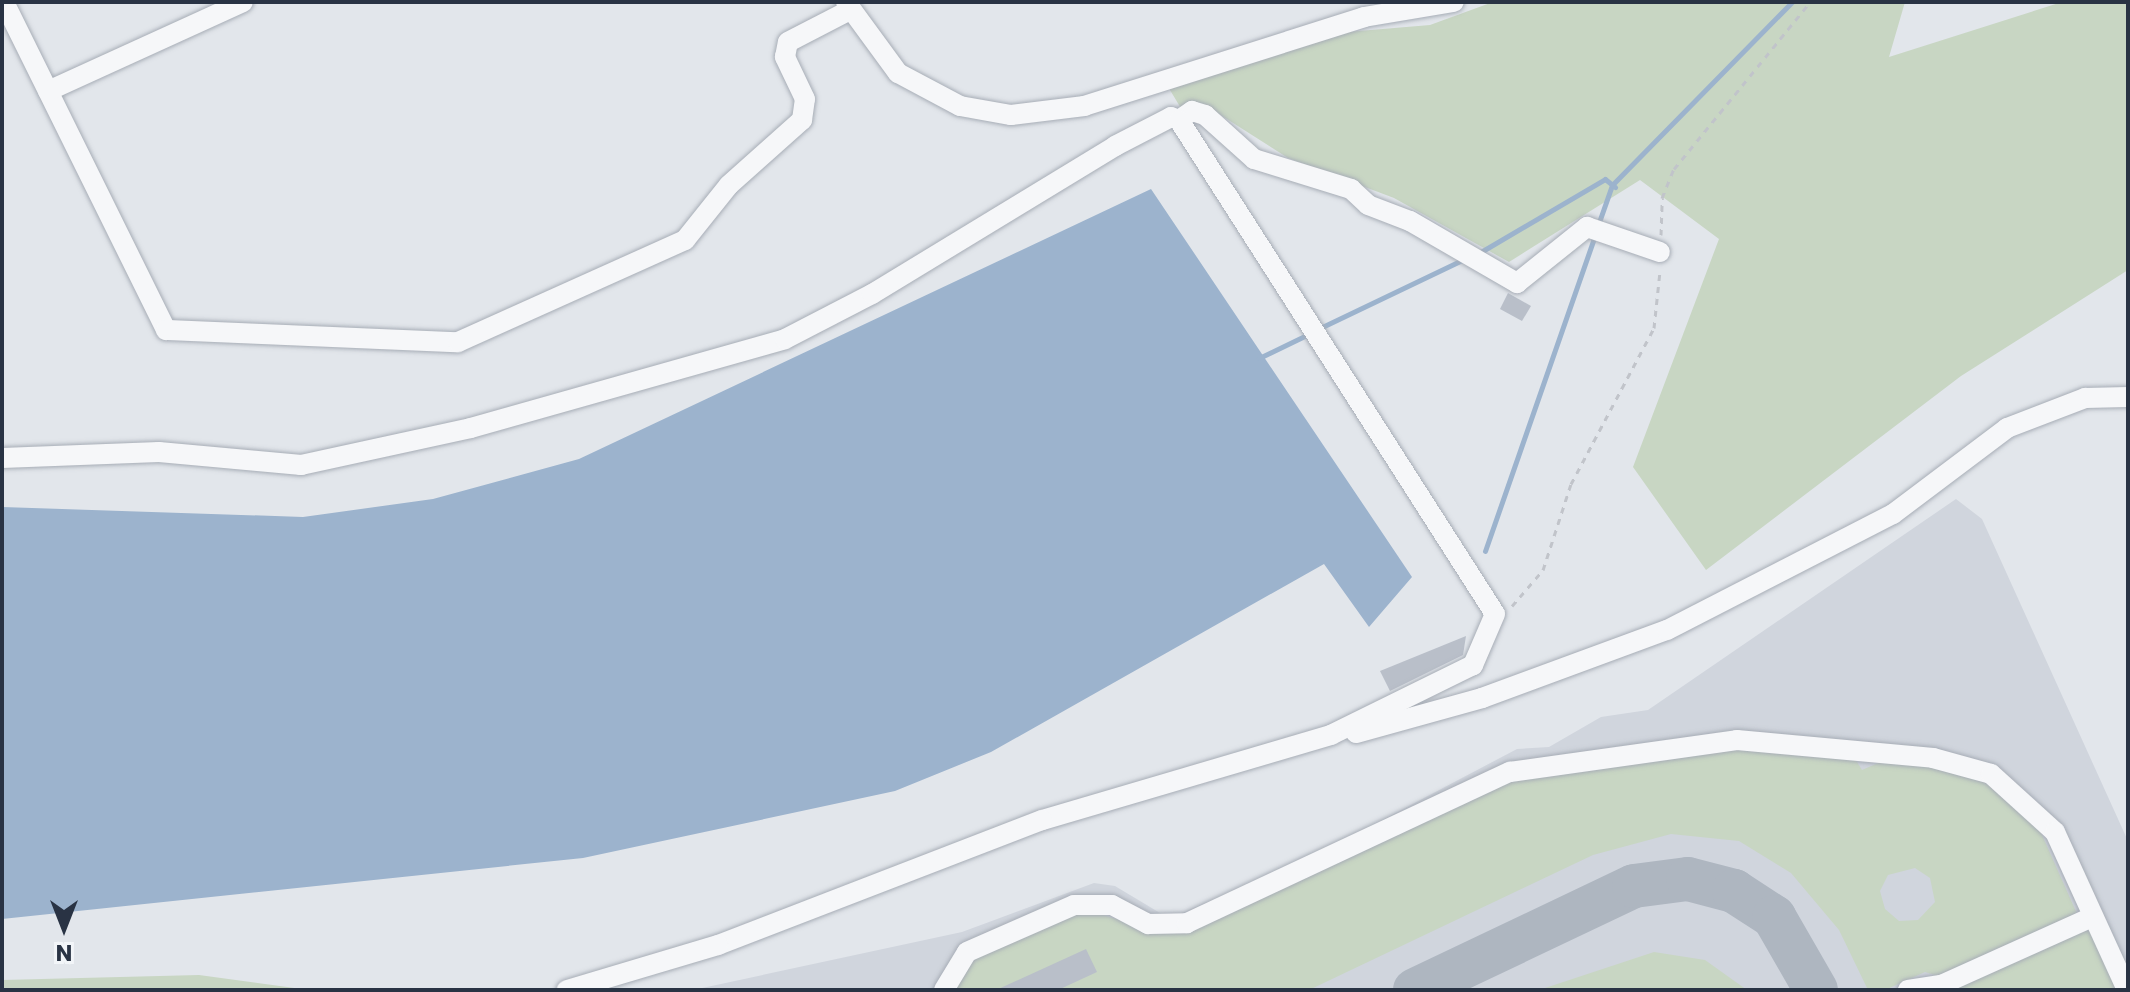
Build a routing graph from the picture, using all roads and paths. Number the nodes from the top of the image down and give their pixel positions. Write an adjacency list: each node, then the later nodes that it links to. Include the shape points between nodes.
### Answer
1 (4, 2): 8 (street)
2 (243, 2): 8 (street)
3 (1385, 2): 7 (street)
4 (1454, 2): 7 (street)
5 (1810, 2): 10 (path, via 1674,169 1662,198)
6 (848, 6): 7 (street, via 875,50 928,93 984,113 1011,115 1123,96); 8 (street, via 788,42 785,57 805,99 802,120 729,185 685,240 458,342 166,330)
7 (1364, 17)
8 (48, 91)
9 (1179, 120): 10 (street, via 1192,111 1205,115 1254,159 1351,189 1368,205 1410,221 1517,283 1587,227); 12 (street, via 1171,117 1115,146 785,339 471,428 301,465 159,452); 13 (street)
10 (1660, 252): 13 (path, via 1654,328 1571,484 1543,570)
11 (2128, 397): 14 (street, via 2085,398 2007,428 1893,514 1667,630 1482,698)
12 (2, 458)
13 (1496, 624): 14 (street, via 1473,665 1331,735)
14 (1042, 820): 16 (street, via 718,945)
15 (2092, 917): 17 (street, via 2055,832 1991,774 1933,758 1737,740 1510,772 1187,923 1148,924 1112,905 1074,905 967,952); 18 (street, via 1941,985); 19 (street)
16 (567, 990)
17 (944, 990)
18 (1908, 990)
19 (2127, 990)

